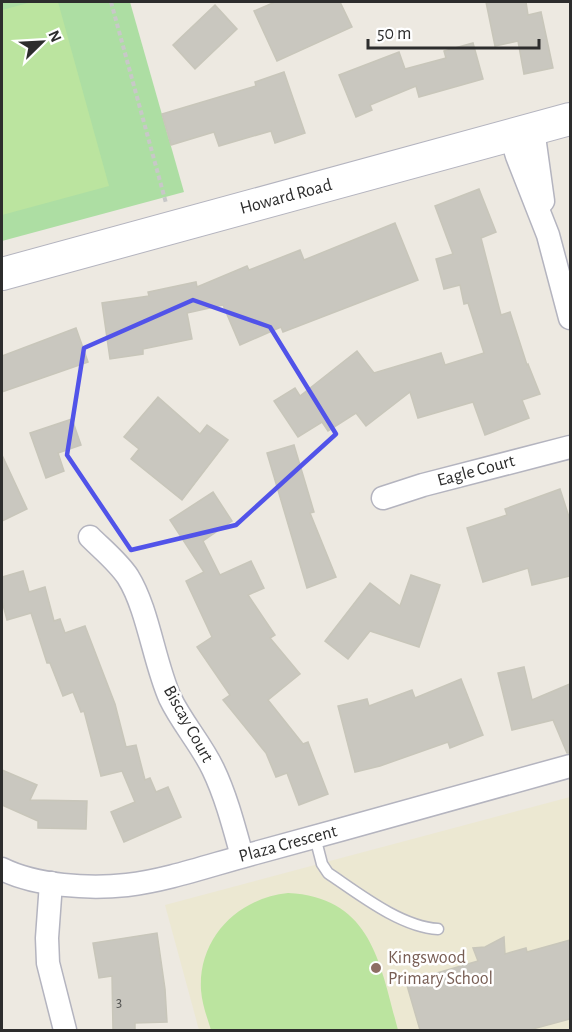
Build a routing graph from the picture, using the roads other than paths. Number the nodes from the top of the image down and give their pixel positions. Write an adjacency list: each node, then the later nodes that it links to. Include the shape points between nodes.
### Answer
1 (570, 119): 2 (main road, Howard Road)
2 (522, 133): 3 (main road, Howard Road); 4 (street, via 517,156 548,236)
3 (2, 274)
4 (570, 318)
5 (570, 447): 6 (street, Eagle Court)
6 (383, 498)
7 (90, 537): 10 (street, Biscay Court, via 128,577 166,690 214,771)
8 (570, 766): 9 (street, Plaza Crescent)
9 (315, 837): 10 (street, Plaza Crescent); 13 (lane, via 328,873 393,915 424,928)
10 (242, 856): 12 (street, Plaza Crescent, via 128,885)
11 (2, 869): 12 (street, Plaza Crescent)
12 (51, 883): 14 (street, via 48,963)
13 (438, 929)
14 (65, 1030)

